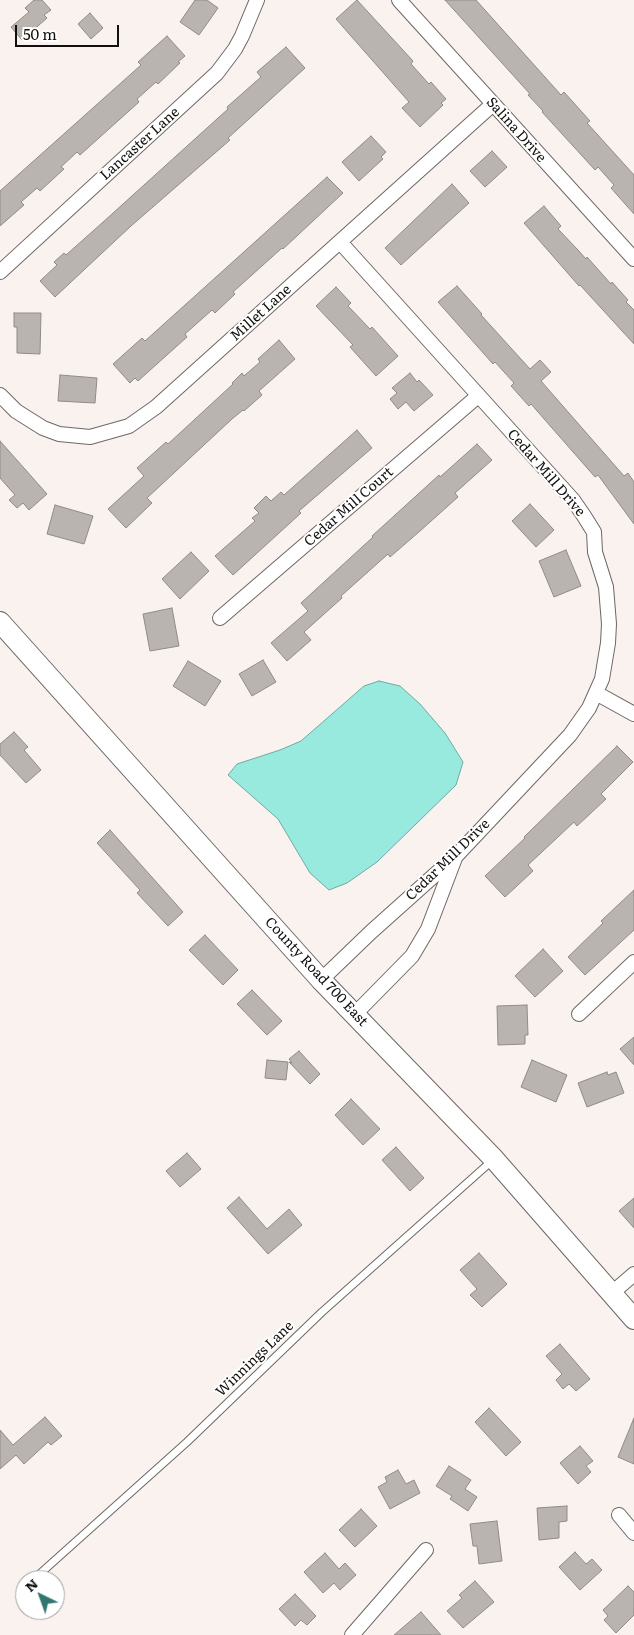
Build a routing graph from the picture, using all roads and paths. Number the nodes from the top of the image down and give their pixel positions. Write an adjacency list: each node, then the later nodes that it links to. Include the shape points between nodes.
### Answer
1 (257, 0): 6 (street, Lancaster Lane, via 242,36 218,73)
2 (399, 0): 3 (street, Salina Drive)
3 (493, 104): 4 (street, Millet Lane); 5 (street, Salina Drive)
4 (340, 242): 7 (street, Cedar Mill Drive); 8 (street, Millet Lane, via 156,407 129,426 90,437 59,434 29,420)
5 (634, 259)
6 (0, 272)
7 (478, 396): 9 (street, Cedar Mill Court); 11 (street, Cedar Mill Drive, via 573,500 594,532 595,552 606,587 609,624 606,661)
8 (2, 397)
9 (220, 618)
10 (0, 622): 15 (main road, County Road 700 East)
11 (596, 693): 12 (street); 13 (street, Cedar Mill Drive, via 570,735)
12 (634, 714)
13 (457, 855): 15 (street, Cedar Mill Drive); 16 (street, via 428,929 412,956)
14 (634, 962): 17 (street)
15 (321, 980): 16 (main road, County Road 700 East)
16 (354, 1014): 18 (main road, County Road 700 East)
17 (579, 1014)
18 (494, 1159): 20 (main road, County Road 700 East); 25 (lane, Winnings Lane, via 322,1312 187,1442)
19 (634, 1274): 20 (street)
20 (612, 1293): 21 (main road, County Road 700 East)
21 (631, 1310)
22 (618, 1515): 23 (street)
23 (634, 1533)
24 (426, 1550): 26 (street)
25 (44, 1570)
26 (352, 1635)

